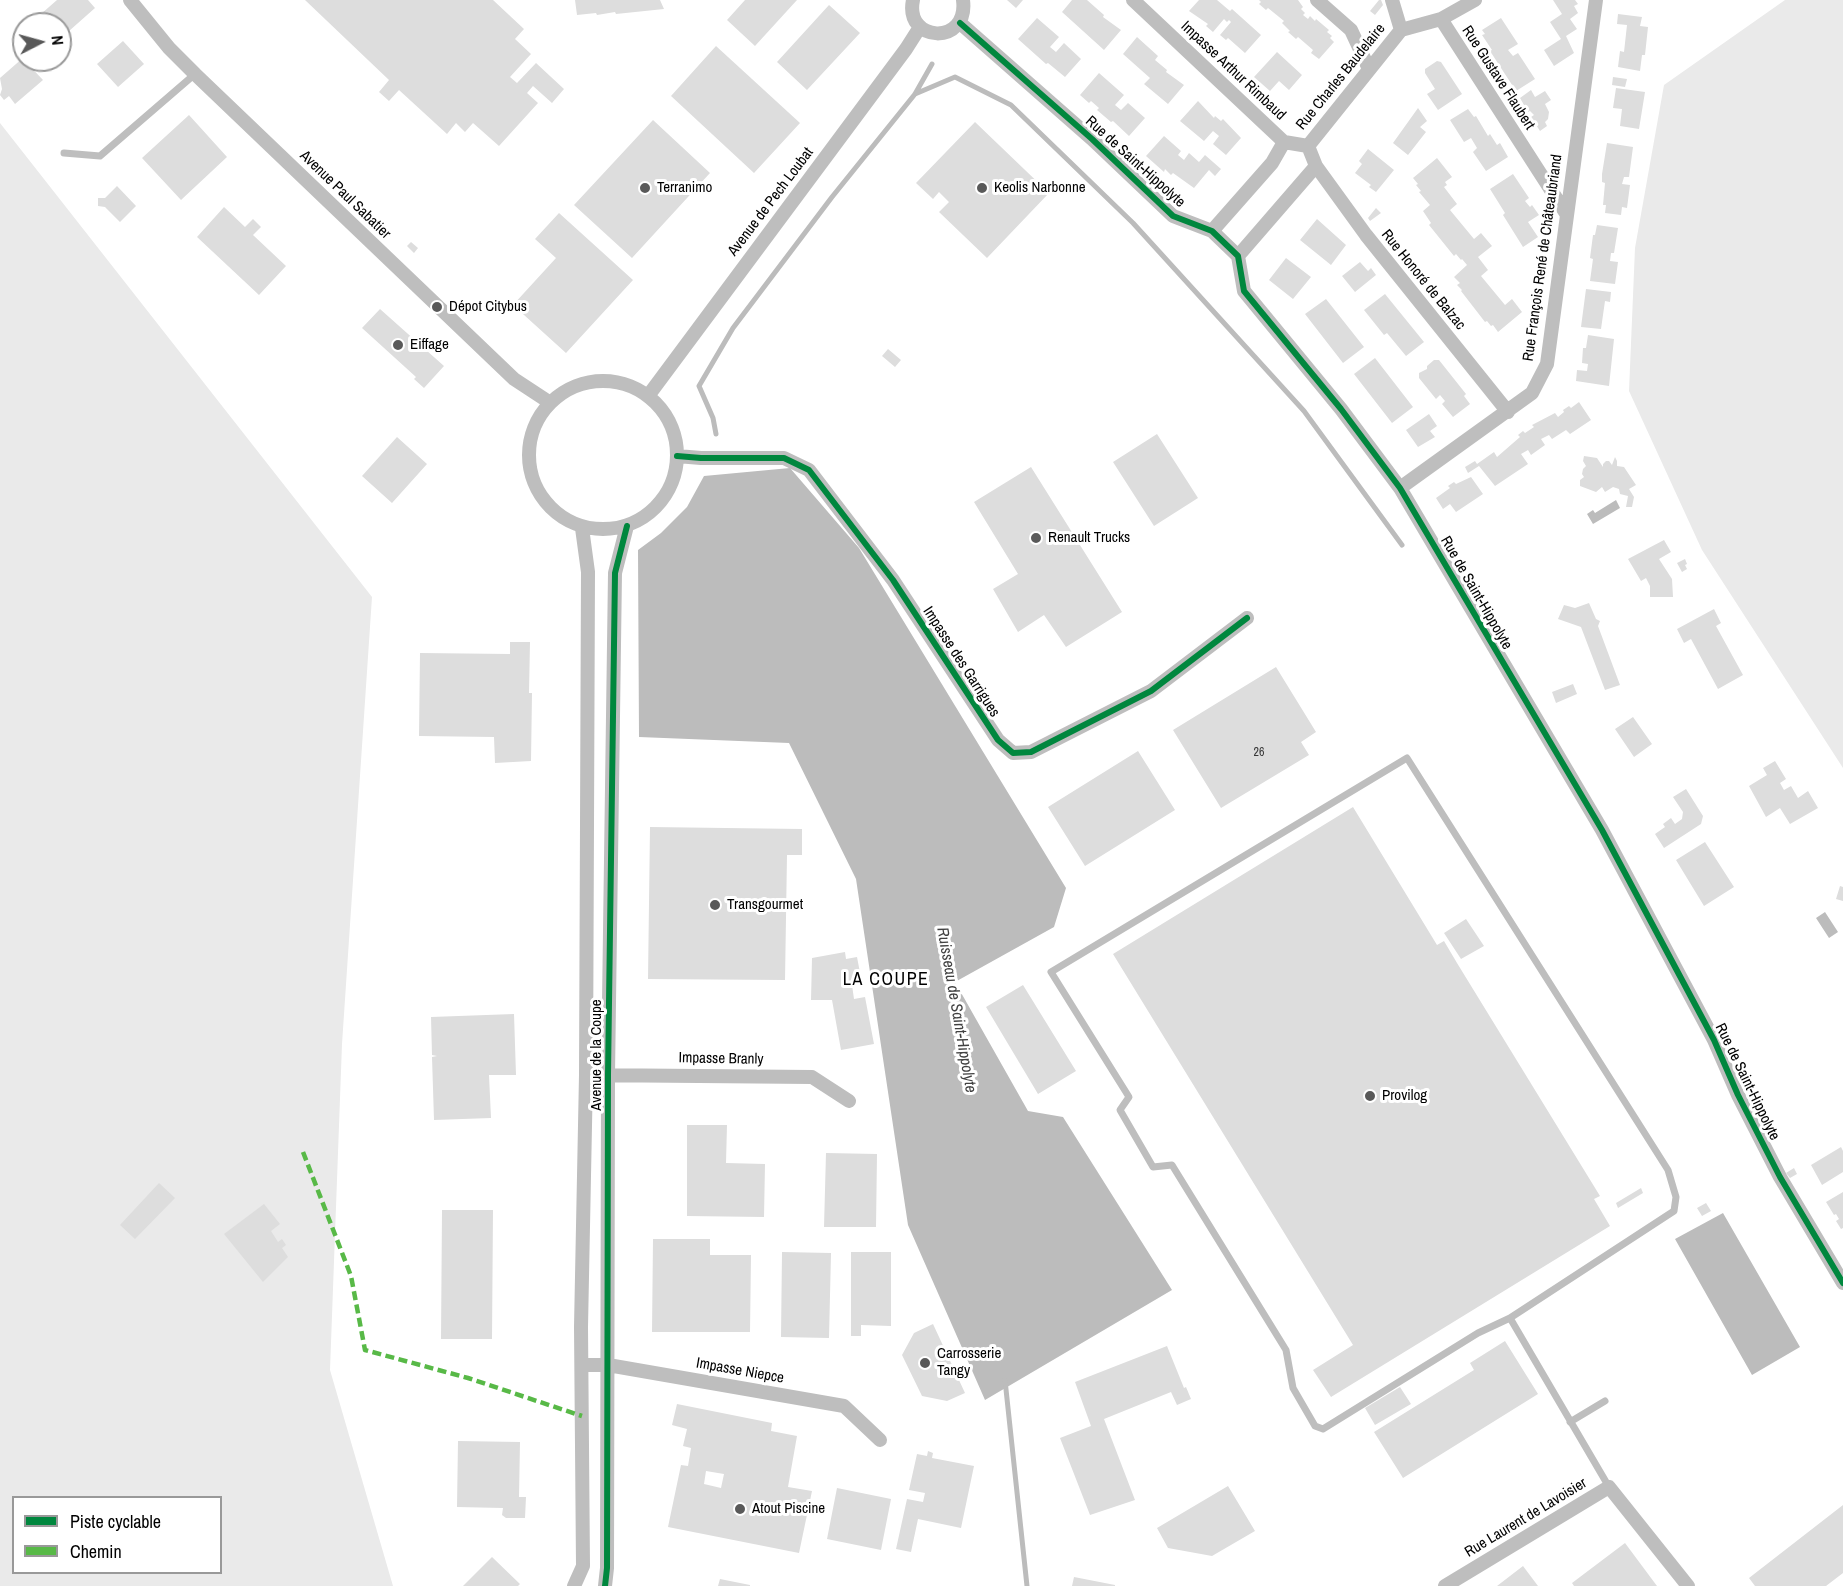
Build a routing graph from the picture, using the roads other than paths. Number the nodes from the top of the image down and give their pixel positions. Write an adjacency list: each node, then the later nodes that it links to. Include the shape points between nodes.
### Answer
1 (130, 0): 14 (street, Avenue Paul Sabatier)
2 (913, 0): 11 (street, via 912,15)
3 (963, 0): 10 (street)
4 (1133, 0): 15 (street, Impasse Arthur Rimbaud)
5 (1317, 0): 13 (street, via 1351,30)
6 (1392, 0): 12 (street)
7 (1475, 0): 9 (street)
8 (1596, 0): 19 (street, Rue François René de Châteaubriand)
9 (1440, 19): 12 (street); 19 (street, Rue Gustave Flaubert)
10 (960, 22): 11 (street, via 945,33); 20 (street, Rue de Saint-Hippolyte, via 1173,216)
11 (920, 27): 22 (street, Avenue de Pech Loubat)
12 (1401, 30): 13 (street, Rue Charles Baudelaire)
13 (1369, 69): 16 (street, Rue Charles Baudelaire)
14 (195, 75): 17 (lane, via 100,156); 23 (street, Avenue Paul Sabatier, via 514,379)
15 (1284, 142): 16 (street, Rue Charles Baudelaire); 20 (street, Rue Charles Baudelaire, via 1272,163)
16 (1308, 146): 18 (street, Rue Charles Baudelaire)
17 (64, 153)
18 (1316, 166): 21 (street); 24 (street, Rue Honoré de Balzac, via 1366,235)
19 (1568, 215): 24 (street, Rue François René de Châteaubriand, via 1547,364 1532,393)
20 (1212, 231): 21 (street, Rue de Saint-Hippolyte)
21 (1238, 256): 26 (street, Rue de Saint-Hippolyte, via 1244,291)
22 (648, 396): 23 (street, via 629,385 608,380 566,389); 25 (street, via 664,412 674,433)
23 (549, 402): 28 (street, via 535,423 530,440 530,474 541,498 559,516)
24 (1508, 412): 26 (street, Rue François René de Châteaubriand)
25 (677, 456): 27 (street, via 674,478 664,499 648,516); 29 (street, Impasse des Garrigues, via 784,458 809,470 893,580 998,740 1013,753 1031,752 1151,692)
26 (1400, 488): 33 (street, Rue de Saint-Hippolyte, via 1602,830 1714,1040 1780,1177)
27 (627, 526): 28 (street); 30 (street, Avenue de la Coupe, via 615,573)
28 (582, 528): 31 (street, Avenue de la Coupe, via 588,572)
29 (1247, 618)
30 (609, 1074): 31 (street, Impasse Branly); 32 (street, Impasse Branly, via 812,1077); 36 (street, Avenue de la Coupe)
31 (586, 1075): 35 (street, Avenue de la Coupe)
32 (849, 1101)
33 (1843, 1283)
34 (1510, 1318): 34 (lane, via 1674,1211 1676,1197 1668,1170 1407,758 1051,972 1129,1097 1120,1110 1153,1167 1172,1164 1286,1350 1293,1388 1315,1426 1323,1429 1478,1333); 38 (lane)
35 (582, 1365): 36 (street, Impasse Niepce); 41 (street, Avenue de la Coupe, via 583,1566)
36 (608, 1365): 39 (street, Impasse Niepce, via 844,1406); 42 (street, Avenue de la Coupe)
37 (1605, 1401): 38 (lane)
38 (1570, 1422): 40 (lane)
39 (880, 1440)
40 (1609, 1488): 43 (street, Rue Laurent de Lavoisier); 44 (street, Rue Laurent de Lavoisier)
41 (574, 1586)
42 (605, 1586)
43 (1445, 1586)
44 (1688, 1586)

